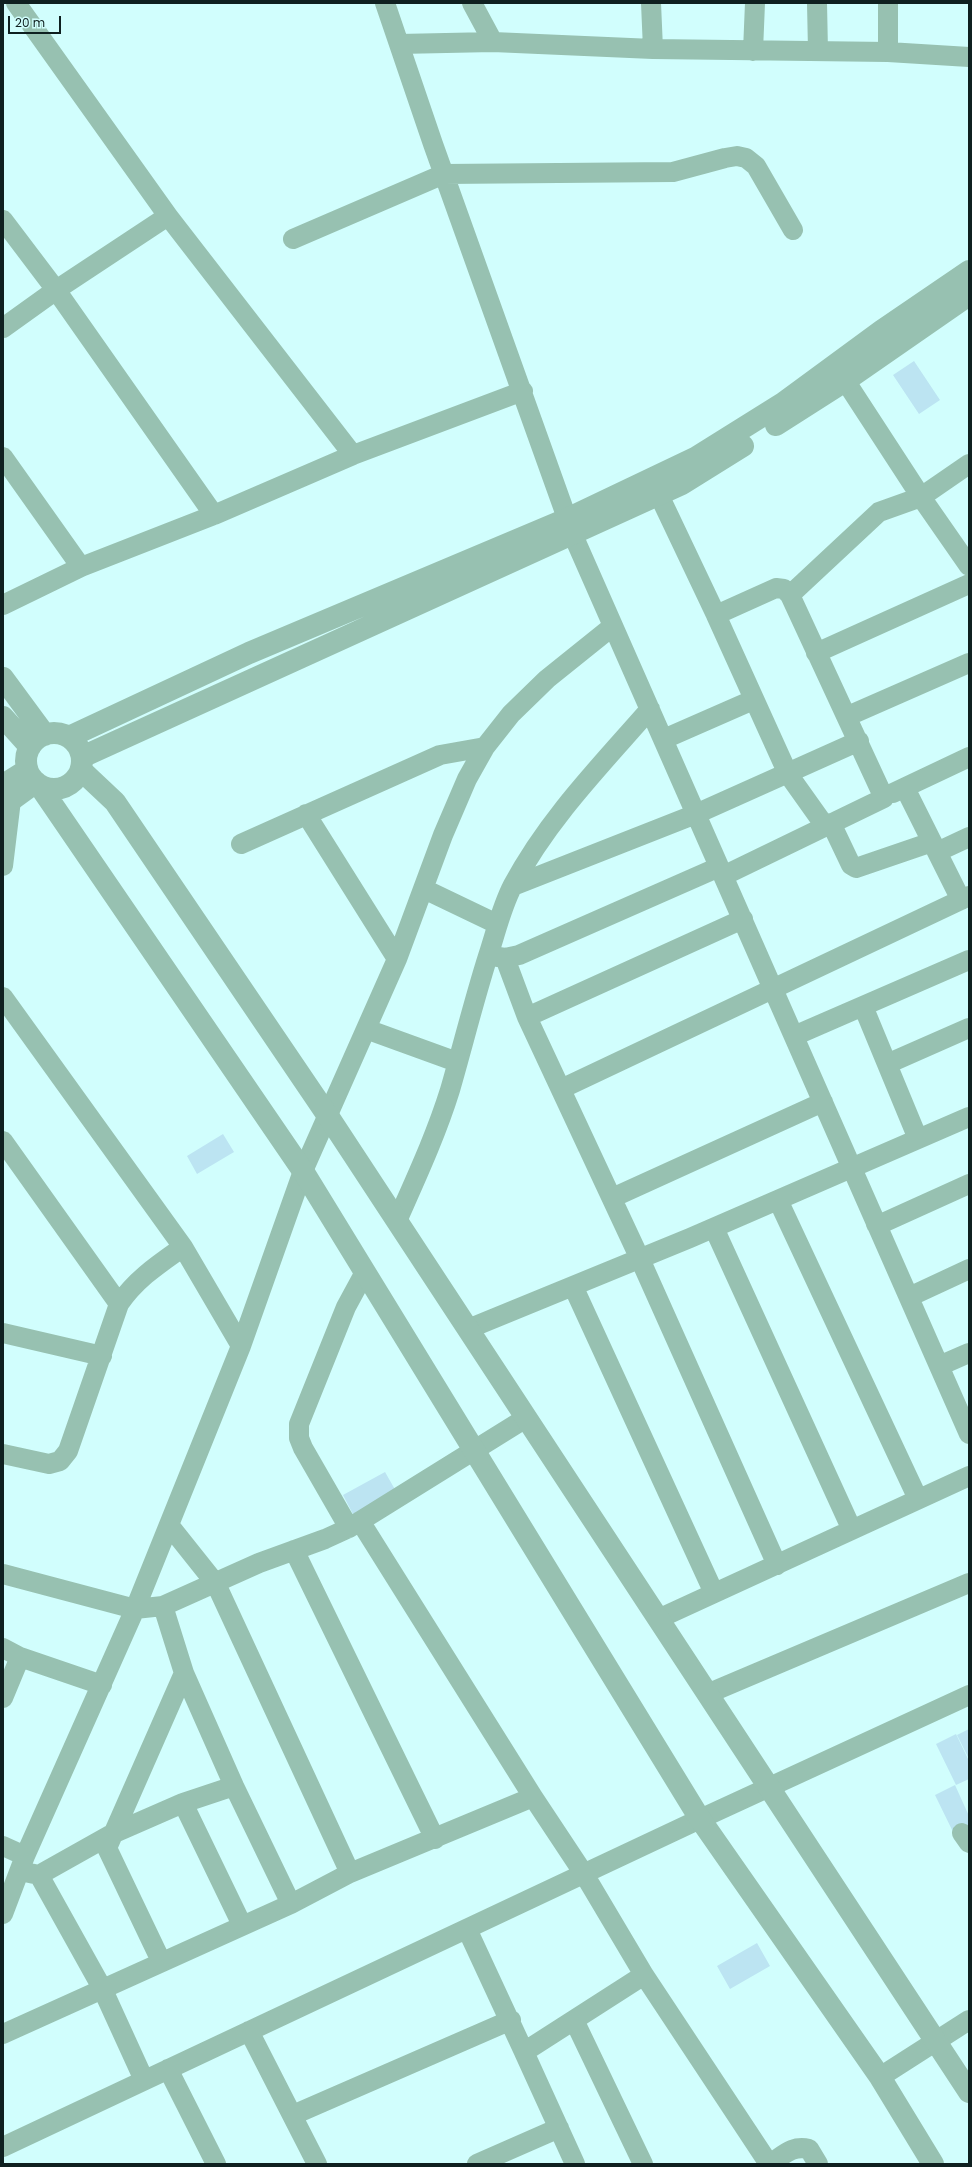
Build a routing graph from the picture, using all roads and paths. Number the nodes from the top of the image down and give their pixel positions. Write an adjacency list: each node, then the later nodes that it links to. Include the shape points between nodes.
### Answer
1 (16, 3): 16 (street)
2 (385, 3): 9 (street)
3 (472, 3): 8 (street)
4 (651, 3): 10 (street)
5 (755, 3): 11 (street)
6 (817, 3): 12 (street)
7 (888, 3): 13 (street)
8 (493, 42): 9 (street); 10 (street)
9 (399, 44): 15 (street)
10 (653, 49): 11 (street)
11 (753, 51): 12 (street)
12 (818, 52): 13 (street)
13 (888, 52): 14 (street)
14 (969, 57)
15 (444, 174): 18 (street, via 667,173 737,156 746,158 756,166); 19 (street); 25 (street)
16 (168, 216): 21 (street); 26 (street)
17 (3, 220): 21 (street)
18 (793, 230)
19 (293, 239)
20 (969, 270): 24 (street)
21 (56, 290): 23 (street); 31 (street)
22 (969, 295): 24 (street)
23 (3, 328)
24 (840, 373): 29 (street, via 682,484); 30 (street); 32 (street, via 783,403 695,458)
25 (523, 392): 26 (street); 32 (street)
26 (353, 455): 31 (street)
27 (3, 457): 34 (street)
28 (969, 464): 30 (street)
29 (659, 495): 32 (street); 38 (street)
30 (920, 497): 33 (street); 36 (street, via 879,512)
31 (214, 515): 34 (street)
32 (570, 527): 39 (street); 47 (street, via 249,653); 53 (street)
33 (969, 566)
34 (81, 567): 37 (street)
35 (969, 584): 40 (street)
36 (790, 595): 38 (street, via 784,589 776,588); 40 (street)
37 (3, 606)
38 (716, 615): 43 (street)
39 (613, 626): 44 (street); 51 (street, via 547,679 511,714)
40 (816, 653): 45 (street)
41 (969, 663): 45 (street)
42 (3, 678): 49 (street)
43 (753, 700): 48 (street); 54 (street)
44 (650, 709): 48 (street); 67 (street, via 572,798 544,835)
45 (848, 716): 50 (street)
46 (3, 717): 49 (street)
47 (69, 737): 49 (street, via 58,733); 53 (street, via 78,746)
48 (664, 739): 60 (street)
49 (38, 741): 55 (street, via 26,762)
50 (859, 741): 54 (street); 58 (street)
51 (485, 747): 59 (street, via 440,755); 68 (street, via 464,786)
52 (969, 757): 56 (street)
53 (82, 764): 55 (street, via 74,781 64,788 51,789); 86 (street, via 115,802)
54 (788, 774): 60 (street); 61 (street)
55 (34, 779): 57 (street); 91 (street)
56 (906, 788): 58 (street); 64 (street)
57 (6, 797): 65 (street)
58 (884, 798): 61 (street)
59 (306, 814): 63 (street); 73 (street)
60 (696, 814): 66 (street); 67 (street)
61 (828, 825): 64 (street, via 851,865 856,868); 66 (street)
62 (969, 837): 64 (street)
63 (241, 844)
64 (935, 847): 69 (street)
65 (3, 866)
66 (721, 871): 70 (street); 72 (street, via 519,955)
67 (513, 886): 71 (street)
68 (424, 889): 71 (street); 73 (street)
69 (965, 898): 75 (street)
70 (742, 919): 75 (street); 78 (street)
71 (497, 924): 72 (street)
72 (497, 957): 78 (street); 82 (street, via 478,984)
73 (397, 959): 80 (street)
74 (969, 960): 77 (street)
75 (774, 990): 81 (street); 84 (street)
76 (3, 997): 98 (street)
77 (863, 1006): 81 (street); 83 (street)
78 (527, 1017): 84 (street)
79 (969, 1028): 83 (street)
80 (366, 1029): 82 (street); 86 (street)
81 (794, 1036): 85 (street)
82 (457, 1062): 95 (street, via 434,1138)
83 (887, 1064): 88 (street)
84 (561, 1089): 93 (street)
85 (823, 1102): 90 (street); 93 (street)
86 (327, 1115): 91 (street); 95 (street)
87 (969, 1117): 88 (street)
88 (918, 1139): 90 (street)
89 (3, 1141): 104 (street)
90 (852, 1167): 94 (street); 96 (street)
91 (303, 1171): 101 (street); 107 (street)
92 (969, 1184): 96 (street)
93 (612, 1198): 99 (street)
94 (778, 1200): 97 (street); 116 (street)
95 (397, 1221): 105 (street)
96 (876, 1224): 103 (street)
97 (714, 1228): 99 (street); 119 (street)
98 (183, 1247): 104 (street, via 130,1287); 107 (street)
99 (640, 1259): 102 (street); 121 (street)
100 (969, 1269): 103 (street)
101 (365, 1272): 113 (street); 117 (street, via 346,1308 298,1424 303,1448)
102 (574, 1286): 105 (street); 125 (street)
103 (909, 1297): 110 (street)
104 (119, 1304): 109 (street)
105 (468, 1329): 111 (street)
106 (3, 1333): 109 (street)
107 (241, 1346): 118 (street)
108 (969, 1353): 110 (street)
109 (102, 1356): 114 (street, via 68,1451 60,1462 49,1464)
110 (939, 1366): 112 (street)
111 (526, 1418): 113 (street); 128 (street)
112 (969, 1434)
113 (475, 1451): 117 (street); 139 (street)
114 (3, 1454)
115 (969, 1476): 116 (street)
116 (918, 1500): 119 (street)
117 (354, 1524): 120 (street, via 325,1539); 137 (street)
118 (169, 1525): 124 (street); 127 (street)
119 (852, 1530): 121 (street)
120 (294, 1550): 124 (street, via 259,1563); 141 (street)
121 (777, 1565): 125 (street)
122 (3, 1574): 127 (street)
123 (969, 1583): 132 (street)
124 (216, 1584): 126 (street); 144 (street)
125 (714, 1593): 128 (street)
126 (163, 1606): 127 (street); 130 (street)
127 (135, 1609): 131 (street)
128 (658, 1619): 132 (street)
129 (11, 1653): 131 (street); 134 (street)
130 (184, 1673): 135 (street); 140 (street)
131 (102, 1685): 143 (street)
132 (707, 1694): 136 (street)
133 (969, 1695): 136 (street)
134 (3, 1698)
135 (234, 1786): 138 (street); 147 (street)
136 (768, 1787): 139 (street); 159 (street)
137 (534, 1797): 141 (street); 145 (street)
138 (183, 1803): 140 (street); 149 (street)
139 (700, 1819): 145 (street); 162 (street)
140 (112, 1834): 146 (street); 151 (street, via 107,1848)
141 (436, 1838): 144 (street)
142 (3, 1846): 143 (street)
143 (22, 1863): 146 (street); 148 (street)
144 (350, 1873): 147 (street)
145 (584, 1874): 150 (street); 152 (street)
146 (39, 1876): 153 (street)
147 (291, 1904): 149 (street)
148 (3, 1914)
149 (242, 1925): 151 (street)
150 (467, 1929): 154 (street); 157 (street)
151 (162, 1961): 153 (street)
152 (644, 1975): 155 (street); 174 (street)
153 (102, 1988): 158 (street); 163 (street)
154 (511, 2020): 160 (street); 165 (street)
155 (574, 2020): 160 (street); 173 (street)
156 (969, 2020): 159 (street)
157 (248, 2031): 161 (street); 165 (street)
158 (3, 2034)
159 (936, 2041): 162 (street); 164 (street)
160 (524, 2052): 166 (street)
161 (168, 2069): 163 (street); 169 (street)
162 (880, 2077): 168 (street)
163 (144, 2080): 167 (street)
164 (969, 2092)
165 (293, 2115): 170 (street)
166 (559, 2128): 171 (street); 172 (street)
167 (3, 2147)
168 (928, 2162)
169 (216, 2164)
170 (317, 2164)
171 (477, 2164)
172 (575, 2164)
173 (643, 2164)
174 (770, 2164): 175 (street, via 792,2148 798,2147 809,2149)
175 (818, 2164)

